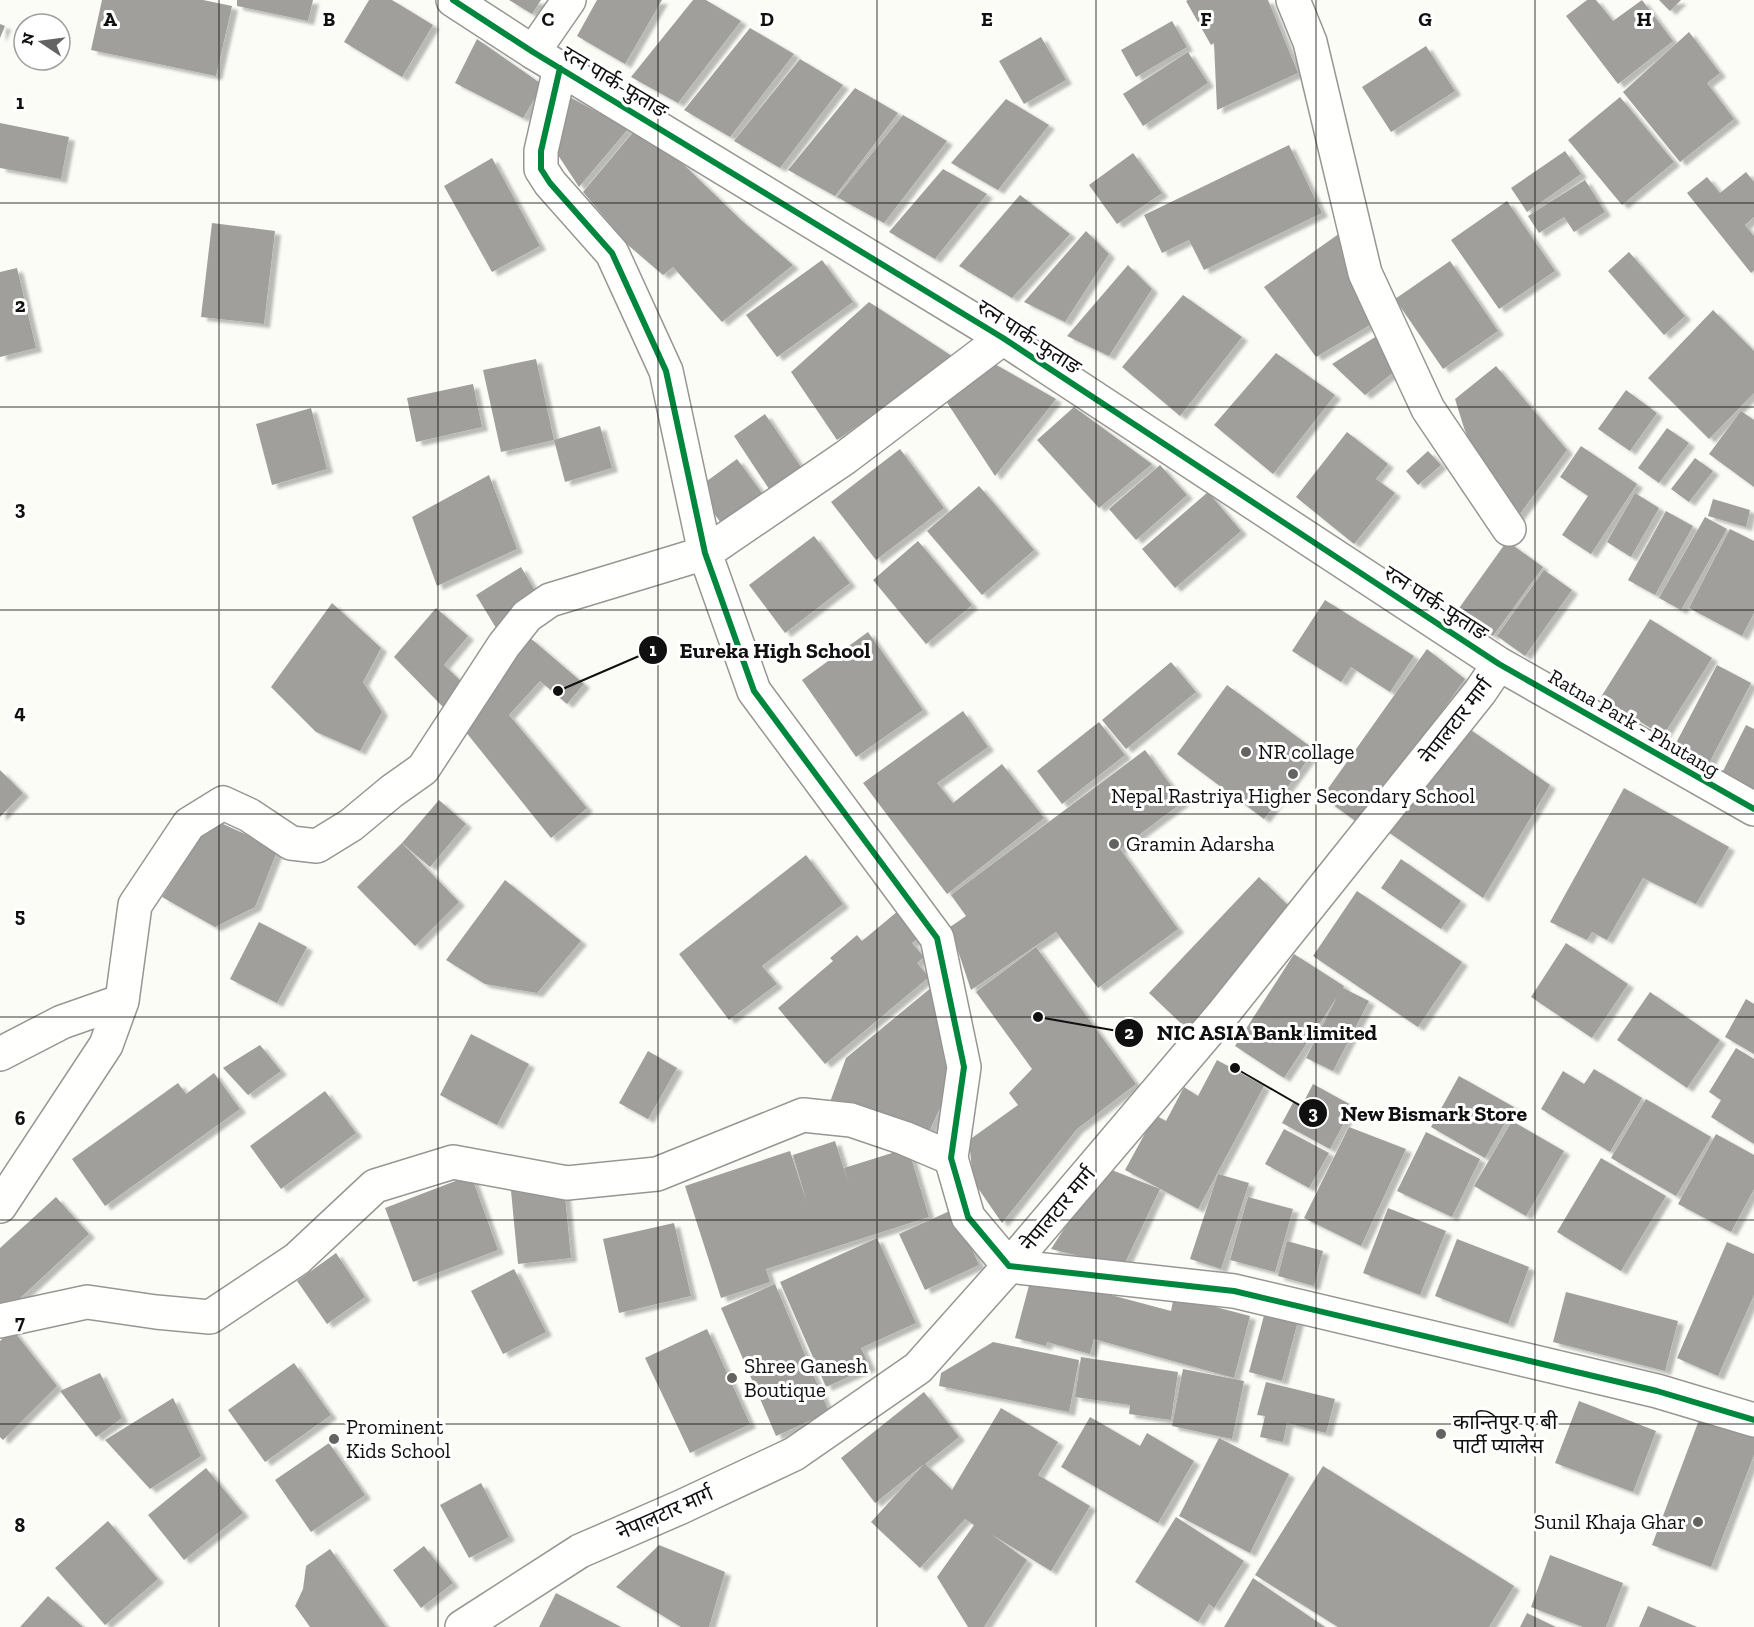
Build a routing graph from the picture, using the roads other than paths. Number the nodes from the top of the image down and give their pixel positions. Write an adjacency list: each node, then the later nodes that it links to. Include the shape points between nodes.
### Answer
1 (453, 0): 4 (street, रत्न पार्क-फुताङ)
2 (569, 0): 4 (street)
3 (1293, 0): 6 (street, via 1310,42 1365,273 1428,409)
4 (546, 60): 5 (street, रत्न पार्क-फुताङ); 7 (street, via 541,169 612,253 666,371)
5 (1003, 338): 7 (street, via 846,457); 8 (street, रत्न पार्क-फुताङ)
6 (1509, 529)
7 (705, 553): 10 (street, via 550,600 527,616 423,769 317,846 291,843 223,803 189,824 135,905); 12 (street, via 754,691 937,938 964,1067)
8 (1499, 664): 9 (street, Ratna Park - Phutang); 14 (street, नेपालटार मार्ग, via 1222,1016)
9 (1754, 809)
10 (122, 1001): 11 (street, via 62,1022); 13 (street, via 106,1045)
11 (0, 1054)
12 (951, 1158): 14 (street, via 968,1217); 15 (street, via 850,1120 803,1115 657,1174 567,1183 453,1162 375,1186 297,1259 210,1317 87,1302)
13 (0, 1206)
14 (1009, 1266): 16 (street, via 1234,1291 1657,1391); 17 (street, नेपालटार मार्ग, via 918,1368 794,1454 580,1551)
15 (0, 1321)
16 (1754, 1420)
17 (462, 1627)

